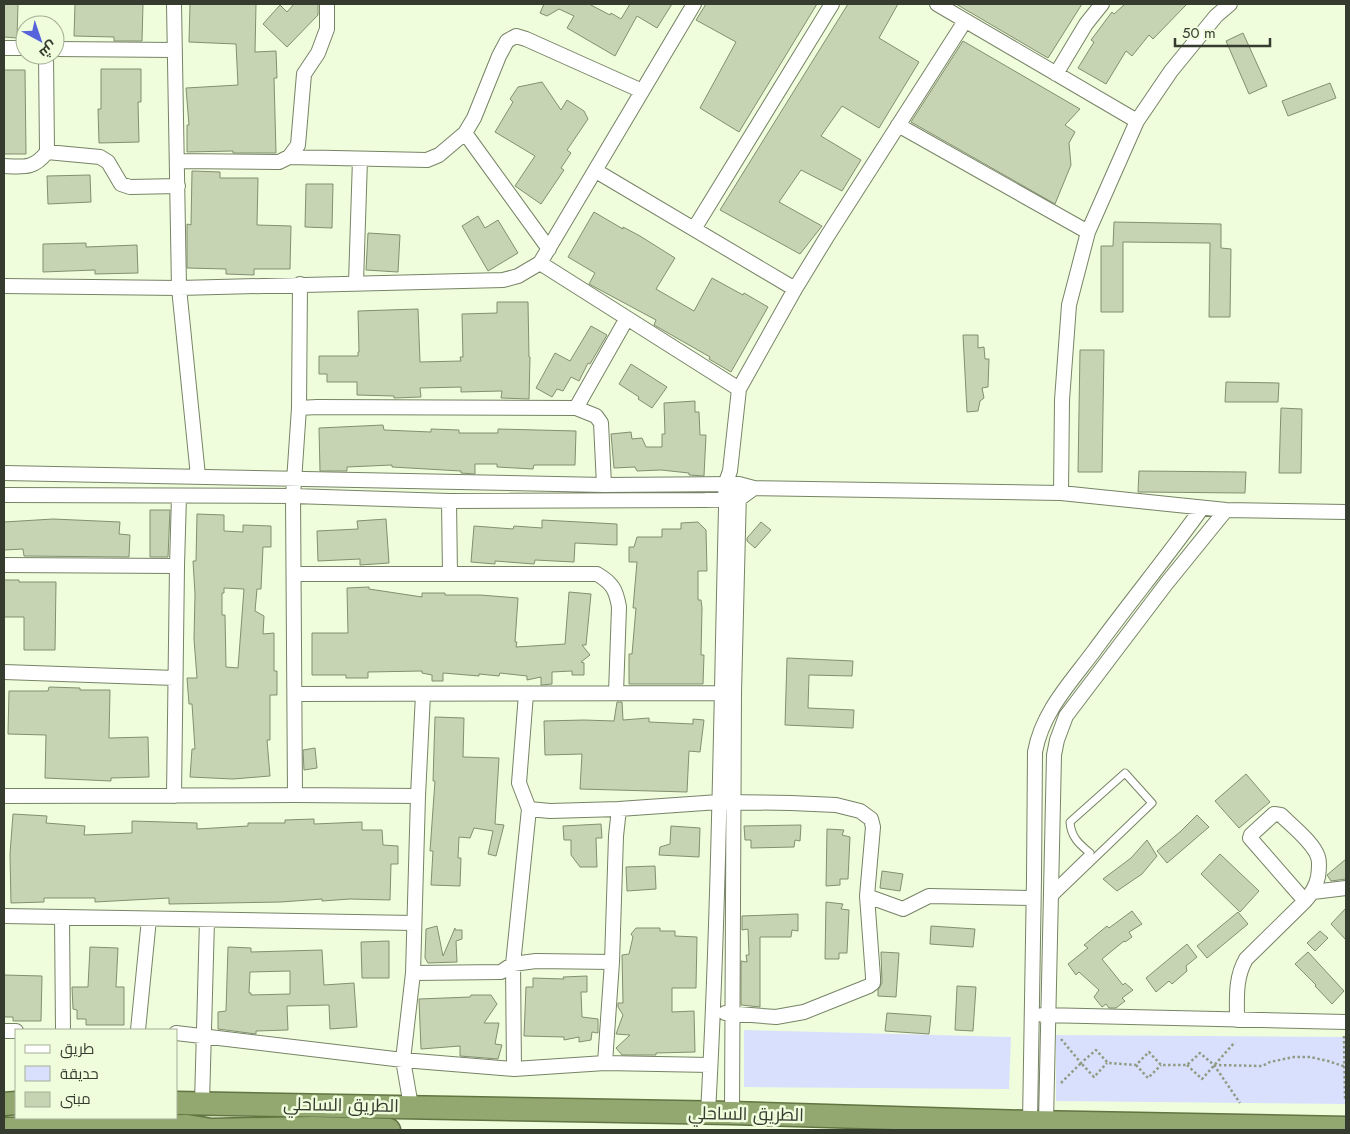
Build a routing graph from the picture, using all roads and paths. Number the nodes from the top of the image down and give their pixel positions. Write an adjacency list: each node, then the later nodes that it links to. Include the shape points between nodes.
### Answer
1 (174, 4): 10 (street)
2 (327, 4): 18 (street, via 327,29 318,53 304,74 298,145)
3 (694, 4): 13 (street)
4 (832, 4): 24 (street)
5 (937, 4): 8 (street)
6 (1102, 4): 12 (street)
7 (1230, 4): 14 (street, via 1216,16 1171,71)
8 (965, 21): 12 (street); 15 (street)
9 (65, 49): 10 (street)
10 (175, 50): 20 (street)
11 (46, 65): 17 (street)
12 (1056, 74): 14 (street)
13 (642, 91): 16 (street, via 516,36 507,41 499,56); 22 (street)
14 (1137, 121): 25 (street)
15 (898, 125): 25 (street); 32 (street)
16 (465, 134): 19 (street, via 439,155 427,160); 26 (street)
17 (47, 152): 21 (street, via 29,167); 23 (street, via 100,157 108,162 121,184 130,187)
18 (289, 157): 19 (street); 20 (street, via 279,162)
19 (360, 159): 28 (street)
20 (177, 161): 23 (street)
21 (4, 166)
22 (596, 171): 24 (street); 26 (street)
23 (178, 186): 31 (street)
24 (694, 229): 32 (street)
25 (1088, 232): 43 (street, via 1070,305 1062,400)
26 (548, 248): 27 (street)
27 (540, 263): 28 (street, via 518,276 503,280); 33 (street)
28 (356, 283): 29 (street)
29 (300, 284): 31 (street); 35 (street)
30 (4, 286): 31 (street)
31 (179, 288): 38 (street)
32 (795, 289): 34 (street)
33 (627, 318): 34 (street); 36 (street)
34 (739, 389): 40 (street, via 730,471)
35 (299, 408): 36 (street); 39 (street)
36 (576, 408): 41 (street, via 596,416 601,424)
37 (4, 473): 38 (street)
38 (198, 476): 39 (street)
39 (295, 478): 41 (street); 46 (street)
40 (732, 484): 41 (street); 42 (street); 47 (street)
41 (604, 485)
42 (754, 488): 43 (street); 47 (street)
43 (1061, 493): 49 (street)
44 (4, 495): 45 (street)
45 (180, 496): 46 (street); 53 (street)
46 (293, 496): 48 (street); 54 (street)
47 (732, 499): 48 (street); 58 (street)
48 (449, 501): 55 (street)
49 (1202, 508): 50 (street); 73 (street, via 1045,719 1034,752)
50 (1226, 510): 51 (street); 75 (street, via 1066,716 1054,755)
51 (1346, 512)
52 (4, 565): 53 (street)
53 (177, 566): 57 (street)
54 (294, 574): 55 (street); 59 (street)
55 (450, 574): 62 (street, via 597,574 610,582 617,593 619,607)
56 (4, 672): 57 (street)
57 (175, 678): 65 (street)
58 (728, 693): 62 (street); 67 (street); 68 (street)
59 (294, 694): 60 (street); 63 (street)
60 (423, 694): 61 (street); 66 (street)
61 (526, 694): 62 (street); 69 (street, via 519,784)
62 (616, 694)
63 (295, 795): 65 (street); 66 (street)
64 (4, 796): 65 (street)
65 (174, 796)
66 (418, 796): 83 (street)
67 (719, 802): 68 (street); 70 (street); 71 (street)
68 (734, 803): 72 (street); 76 (street, via 836,805 868,816 873,827)
69 (529, 808): 70 (street, via 550,811); 85 (street)
70 (620, 808): 84 (street, via 616,836)
71 (718, 854): 72 (street); 87 (street)
72 (734, 854): 88 (street)
73 (1034, 878): 75 (street); 78 (street)
74 (1346, 888): 77 (street)
75 (1052, 889): 75 (lane, via 1152,803 1125,773 1070,822 1071,832 1090,853); 90 (street)
76 (867, 896): 78 (street, via 903,909 929,896); 88 (street, via 873,983 804,1012 776,1018)
77 (1309, 897): 77 (street, via 1319,871 1316,850 1281,815 1274,814 1251,835 1251,840); 91 (street, via 1246,959 1239,972)
78 (1033, 898): 89 (street)
79 (4, 916): 80 (street)
80 (62, 917): 81 (street); 92 (street)
81 (149, 919): 82 (street); 93 (street)
82 (207, 920): 83 (street); 97 (street)
83 (414, 923): 86 (street)
84 (612, 962): 85 (street, via 536,961); 102 (street)
85 (513, 964): 86 (street, via 500,972); 109 (street)
86 (413, 973): 99 (street)
87 (714, 1012): 88 (street); 106 (street)
88 (732, 1013): 117 (street)
89 (1031, 1015): 90 (street); 118 (street)
90 (1049, 1015): 91 (street); 118 (street)
91 (1237, 1020): 94 (street)
92 (63, 1029)
93 (138, 1029)
94 (1345, 1029): 108 (path)
95 (178, 1033): 97 (street)
96 (1057, 1035): 100 (path)
97 (203, 1037): 99 (street); 113 (street)
98 (1235, 1042): 105 (path)
99 (403, 1060): 109 (street); 115 (street)
100 (1081, 1063): 101 (path, via 1096,1050); 101 (path, via 1094,1077); 110 (path)
101 (1108, 1063): 107 (path)
102 (605, 1064): 106 (street); 109 (street)
103 (1162, 1065): 104 (path); 107 (path, via 1148,1078); 107 (path, via 1149,1052)
104 (1188, 1065): 105 (path, via 1200,1053); 105 (path, via 1202,1079)
105 (1214, 1065): 108 (path, via 1262,1066 1294,1057 1310,1057); 114 (path)
106 (710, 1066): 116 (street)
107 (1136, 1066)
108 (1346, 1067): 111 (path)
109 (514, 1069)
110 (1056, 1088)
111 (1345, 1100)
112 (178, 1103): 113 (highway, الطريق الساحلي)
113 (202, 1103): 115 (highway, الطريق الساحلي)
114 (1240, 1103)
115 (410, 1106): 116 (highway, الطريق الساحلي)
116 (708, 1113): 117 (highway, الطريق الساحلي)
117 (732, 1113): 118 (highway, الطريق الساحلي)
118 (1038, 1122): 120 (highway, الطريق الساحلي)
119 (187, 1128): 122 (highway); 123 (highway)
120 (1346, 1128)
121 (4, 1129): 122 (highway)
122 (65, 1129)
123 (294, 1129): 124 (highway)
124 (389, 1130)

